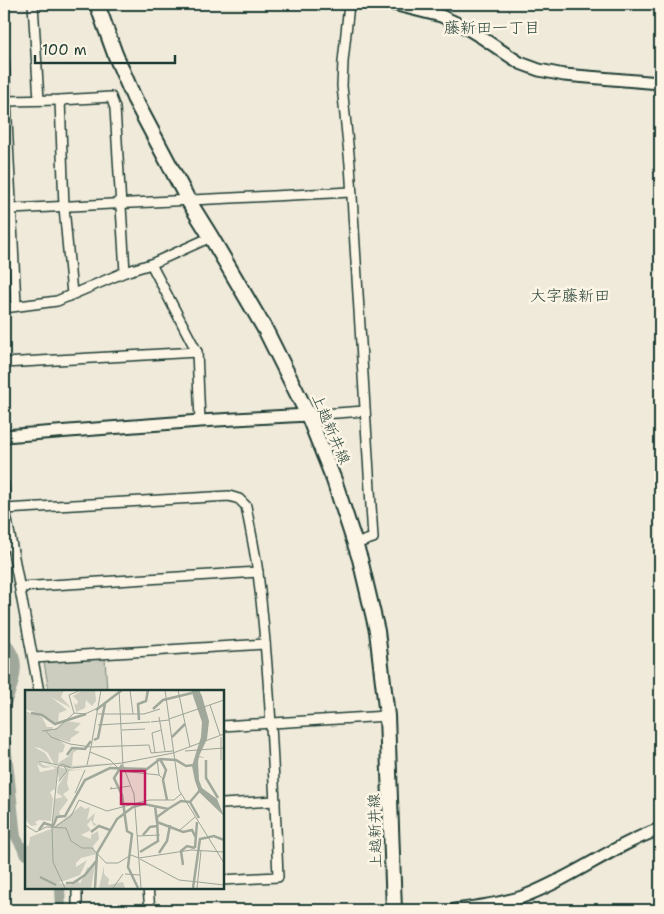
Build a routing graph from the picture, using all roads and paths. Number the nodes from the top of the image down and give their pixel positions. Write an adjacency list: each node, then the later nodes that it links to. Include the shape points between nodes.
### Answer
1 (33, 4): 7 (street)
2 (97, 4): 11 (main road, 上越新井線, via 134,98)
3 (348, 4): 10 (street, via 342,86)
4 (394, 4): 6 (street, via 440,16 462,26 520,63 539,70)
5 (4, 58): 9 (street)
6 (660, 83)
7 (39, 100): 8 (street); 9 (street)
8 (60, 100): 12 (street, via 110,97 115,108); 13 (street)
9 (6, 101): 14 (street)
10 (351, 192): 11 (street); 23 (street)
11 (188, 200): 12 (street); 15 (main road, 上越新井線)
12 (120, 204): 13 (street); 17 (street)
13 (64, 207): 14 (street); 18 (street)
14 (11, 209): 19 (street)
15 (210, 237): 16 (street); 24 (main road, 上越新井線, via 266,331)
16 (151, 264): 17 (street); 21 (street)
17 (125, 272): 18 (street)
18 (72, 294): 19 (street, via 57,301)
19 (16, 305): 20 (street)
20 (4, 308)
21 (197, 352): 22 (street); 25 (street)
22 (4, 363)
23 (365, 411): 24 (street); 29 (street, via 373,538)
24 (308, 415): 25 (street); 29 (main road, 上越新井線)
25 (200, 421): 26 (street)
26 (4, 436)
27 (4, 484): 28 (street)
28 (5, 509): 30 (street, via 229,496 246,506); 31 (street)
29 (355, 544): 35 (main road, 上越新井線, via 377,631)
30 (258, 572): 31 (street); 32 (street)
31 (20, 587): 33 (street)
32 (265, 644): 33 (street); 36 (street)
33 (33, 658): 34 (street)
34 (39, 690)
35 (387, 716): 36 (street); 46 (main road, 上越新井線)
36 (271, 723): 37 (street); 38 (street)
37 (224, 726)
38 (275, 801): 39 (street); 41 (street, via 278,877)
39 (224, 804)
40 (660, 829): 47 (street, via 522,897)
41 (224, 880)
42 (77, 889): 44 (street)
43 (148, 889): 45 (street)
44 (77, 910)
45 (150, 910)
46 (394, 910)
47 (455, 910)

